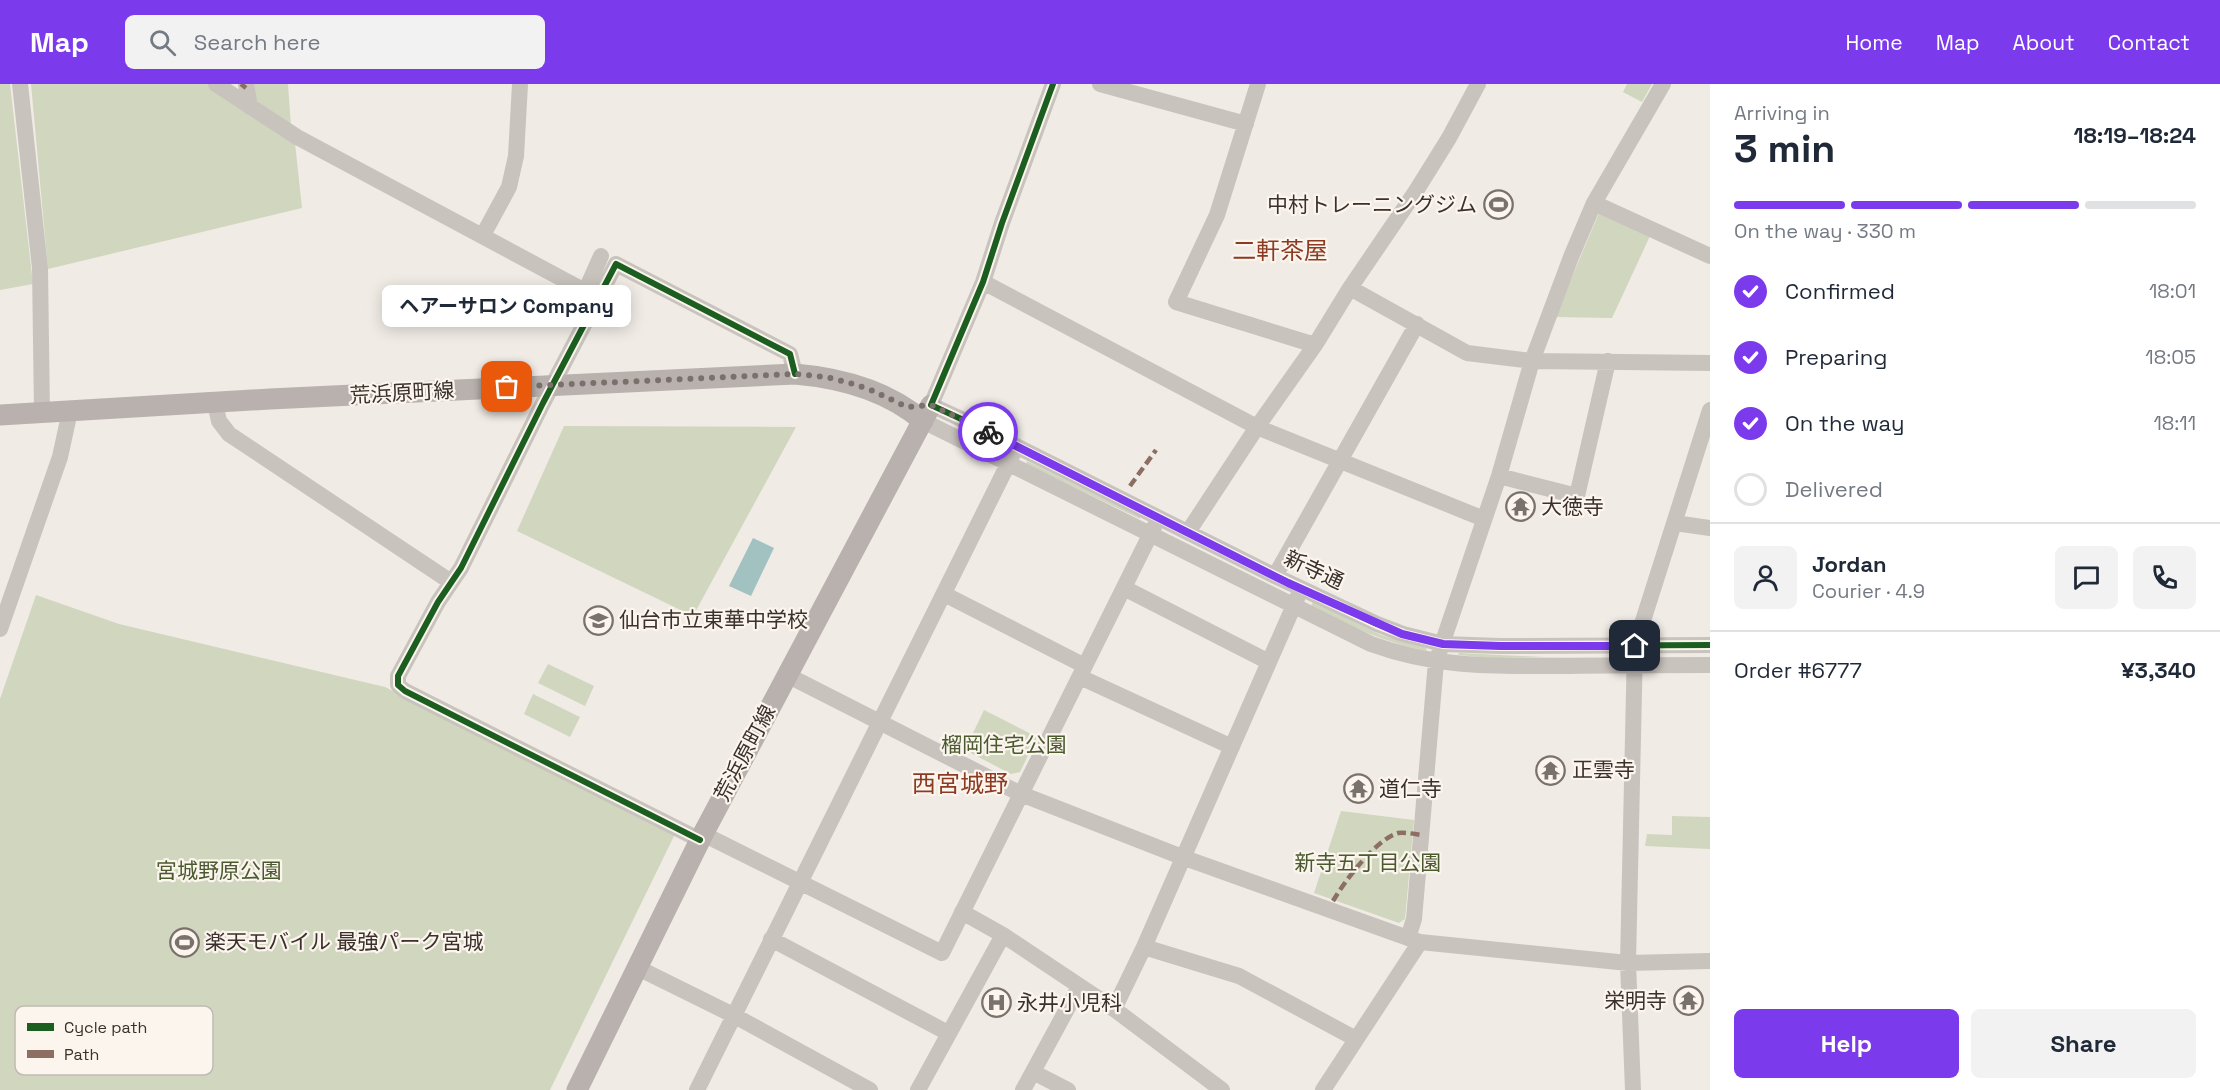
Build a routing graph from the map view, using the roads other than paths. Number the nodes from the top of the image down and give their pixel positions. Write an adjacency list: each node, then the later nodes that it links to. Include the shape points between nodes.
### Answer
1 (20, 84): 29 (street, via 40,268)
2 (216, 84): 10 (street)
3 (246, 84): 10 (street)
4 (520, 84): 13 (street, via 516,156 509,187)
5 (1053, 84): 16 (street)
6 (1100, 84): 11 (street)
7 (1258, 84): 11 (street)
8 (1478, 84): 17 (street, via 1416,191)
9 (1663, 84): 12 (street)
10 (250, 106): 13 (street, via 297,137)
11 (1246, 124): 20 (street, via 1217,215 1176,302)
12 (1594, 203): 15 (street); 21 (street)
13 (483, 235): 18 (street)
14 (601, 256): 18 (street)
15 (1710, 256)
16 (983, 282): 30 (street); 32 (street)
17 (1350, 288): 19 (street); 20 (street)
18 (592, 295): 24 (street, via 616,264 790,354); 25 (street)
19 (1417, 324): 21 (street, via 1467,353); 34 (street)
20 (1315, 345): 32 (street)
21 (1532, 361): 22 (street); 36 (street)
22 (1608, 361): 23 (street); 36 (street, via 1577,496)
23 (1710, 363)
24 (795, 374): 25 (main road, 荒浜原町線); 30 (main road, 荒浜原町線, via 850,383)
25 (553, 385): 26 (main road, 荒浜原町線); 44 (street)
26 (215, 402): 28 (main road, 荒浜原町線); 44 (street, via 219,421 229,434)
27 (1710, 410): 39 (street)
28 (70, 411): 29 (main road, 荒浜原町線); 49 (street, via 60,457)
29 (42, 413): 31 (main road, 荒浜原町線)
30 (927, 413): 33 (street, 新寺通); 35 (street, 新寺通); 58 (main road, 荒浜原町線)
31 (0, 415)
32 (1257, 427): 34 (street); 41 (street)
33 (1017, 447): 35 (street); 37 (street, 新寺通)
34 (1342, 460): 38 (street); 43 (street)
35 (1008, 464): 42 (street, 新寺通); 47 (street)
36 (1499, 476): 38 (street)
37 (1158, 518): 41 (street, 新寺通); 42 (street)
38 (1484, 519): 50 (street)
39 (1675, 523): 40 (street); 52 (street)
40 (1710, 528)
41 (1188, 532): 43 (street, 新寺通)
42 (1150, 534): 45 (street); 48 (street, 新寺通)
43 (1275, 576): 46 (street, 新寺通)
44 (451, 582): 62 (street, via 398,676 401,689)
45 (1124, 588): 53 (street); 57 (street)
46 (1302, 589): 48 (street); 50 (street, 新寺通, via 1402,634)
47 (944, 594): 57 (street); 59 (street)
48 (1294, 605): 53 (street); 54 (street, 新寺通, via 1371,644)
49 (0, 629)
50 (1443, 644): 52 (street, 新寺通); 54 (street)
51 (1710, 645): 52 (street, 新寺通)
52 (1635, 646): 56 (street)
53 (1269, 662): 60 (street)
54 (1436, 662): 56 (street, 新寺通, via 1479,666); 68 (street)
55 (1710, 665): 56 (street, 新寺通)
56 (1634, 666): 71 (street)
57 (1083, 672): 60 (street); 61 (street)
58 (787, 675): 59 (street); 62 (main road, 荒浜原町線)
59 (880, 723): 61 (street); 64 (street)
60 (1232, 747): 63 (street)
61 (1021, 794): 63 (street); 65 (street)
62 (701, 837): 64 (street); 72 (main road, 荒浜原町線)
63 (1182, 857): 68 (street); 69 (street)
64 (799, 882): 65 (street, via 942,953); 67 (street)
65 (962, 912): 66 (street)
66 (1003, 935): 73 (street); 76 (street)
67 (771, 939): 75 (street); 76 (street)
68 (1414, 940): 71 (street); 77 (street)
69 (1144, 947): 74 (street); 77 (street, via 1239,976)
70 (1710, 961): 71 (street)
71 (1628, 963): 87 (street)
72 (636, 967): 75 (street); 79 (main road, 荒浜原町線)
73 (1079, 987): 74 (street); 78 (street)
74 (1114, 1009): 85 (street)
75 (733, 1015): 80 (street); 81 (street)
76 (948, 1034): 82 (street)
77 (1356, 1039): 86 (street)
78 (1033, 1072): 83 (street); 84 (street)
79 (577, 1090)
80 (697, 1090)
81 (870, 1090)
82 (918, 1090)
83 (1023, 1090)
84 (1068, 1090)
85 (1222, 1090)
86 (1323, 1090)
87 (1633, 1090)

